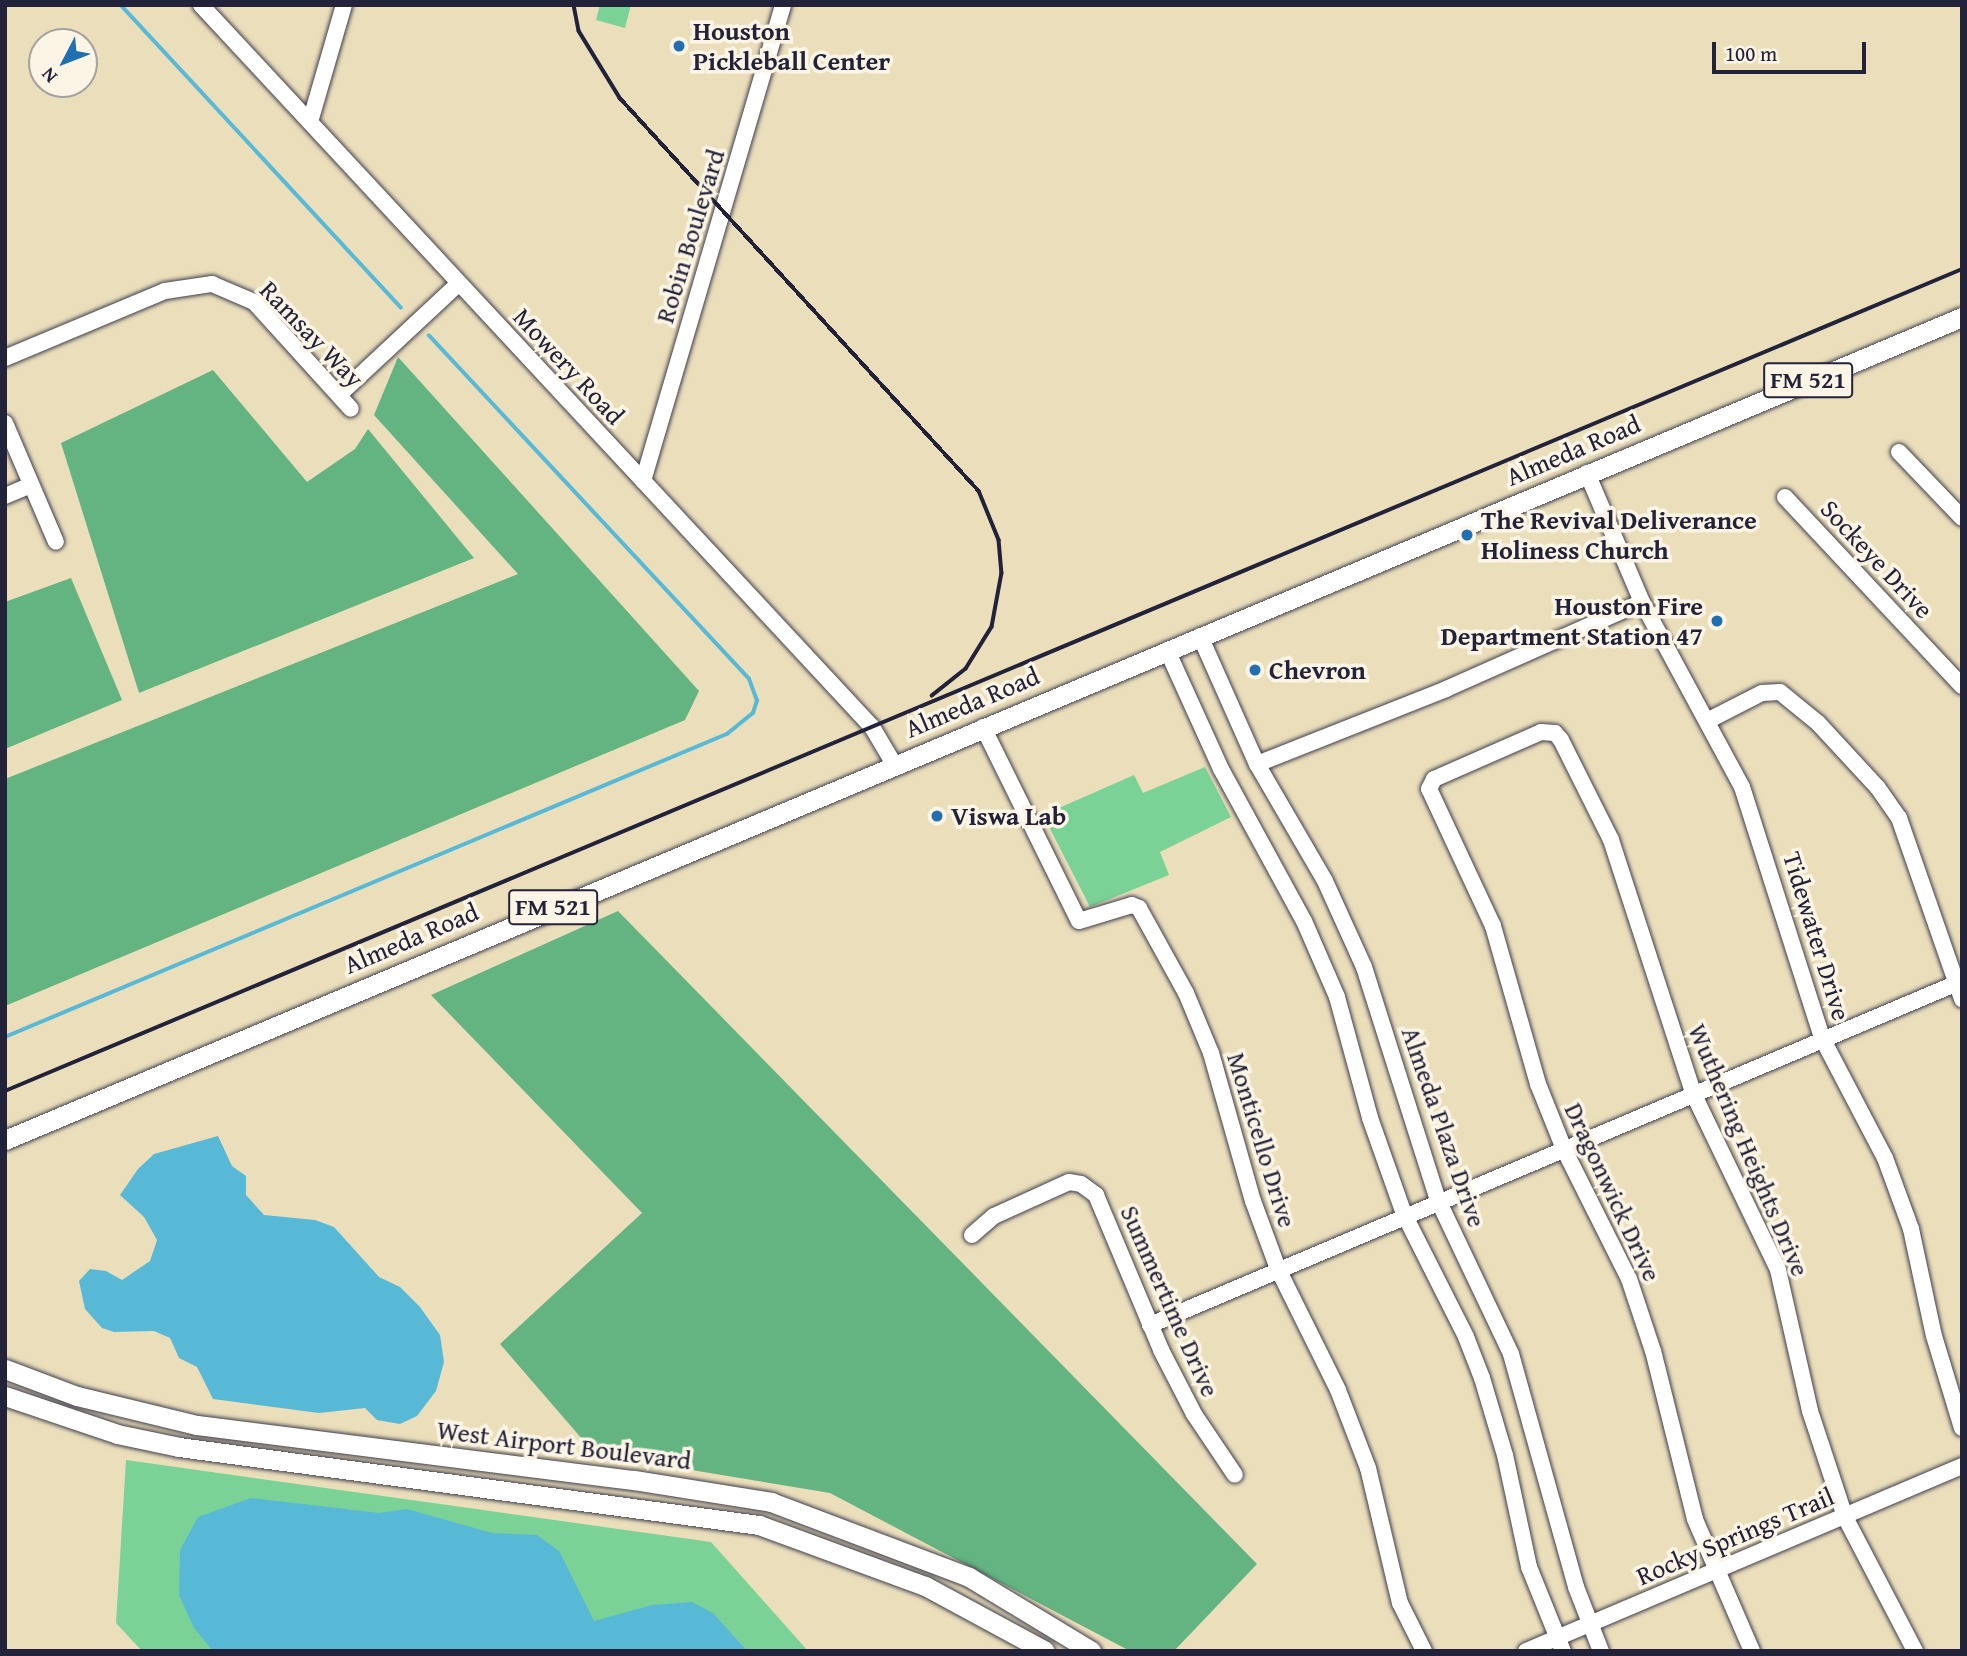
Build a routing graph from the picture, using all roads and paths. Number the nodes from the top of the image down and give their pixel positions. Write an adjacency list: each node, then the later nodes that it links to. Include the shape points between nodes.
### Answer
1 (201, 5): 4 (street, Mowery Road)
2 (344, 5): 4 (street)
3 (783, 5): 13 (street, Robin Boulevard)
4 (310, 122): 5 (street, Mowery Road)
5 (458, 284): 8 (street); 13 (street, Mowery Road)
6 (1962, 317): 12 (main road, Almeda Road / FM 521)
7 (5, 358): 8 (street, Ramsay Way, via 165,291 197,283 227,288 254,302)
8 (339, 395): 9 (street, Ramsay Way)
9 (351, 409)
10 (5, 423): 14 (street)
11 (1899, 452): 17 (street)
12 (1587, 473): 19 (street, Tidewater Drive); 20 (main road, Almeda Road / FM 521)
13 (643, 481): 25 (street, Mowery Road, via 872,727)
14 (32, 485): 15 (street); 18 (street)
15 (5, 496)
16 (1785, 497): 22 (street, Sockeye Drive)
17 (1962, 518)
18 (56, 542)
19 (1642, 602): 23 (street, Tidewater Drive); 26 (street, via 1446,689)
20 (1200, 636): 21 (main road, Almeda Road / FM 521); 26 (street, Almeda Plaza Drive)
21 (1167, 650): 24 (main road, Almeda Road / FM 521); 34 (street, via 1221,769 1304,921 1337,997 1370,1118)
22 (1962, 686)
23 (1709, 720): 28 (street, via 1762,693 1780,692 1818,723 1899,818); 29 (street, Tidewater Drive, via 1742,787)
24 (983, 727): 25 (main road, Almeda Road / FM 521); 36 (street, Monticello Drive, via 1079,921 1132,905 1145,915 1161,943 1210,1053)
25 (894, 764): 31 (main road, Almeda Road / FM 521)
26 (1257, 764): 33 (street, Almeda Plaza Drive, via 1325,881 1364,967)
27 (1453, 769): 30 (street, Wuthering Heights Drive, via 1541,732 1555,733 1561,740 1620,863); 32 (street, Dragonwick Drive, via 1434,779 1429,789 1493,926 1538,1084)
28 (1959, 988): 29 (street)
29 (1822, 1038): 30 (street); 40 (street, Tidewater Drive, via 1885,1157 1911,1228 1934,1336)
30 (1693, 1093): 32 (street); 47 (street, Wuthering Heights Drive, via 1777,1270 1810,1411)
31 (5, 1140)
32 (1564, 1149): 33 (street); 50 (street, Dragonwick Drive, via 1629,1279 1653,1351 1695,1519)
33 (1438, 1200): 34 (street); 52 (street, Almeda Plaza Drive, via 1511,1354)
34 (1404, 1214): 36 (street); 53 (street, via 1482,1378 1505,1455 1529,1567)
35 (972, 1235): 37 (street, Summertime Drive, via 994,1216 1069,1182 1081,1184 1096,1195)
36 (1278, 1269): 37 (street); 56 (street, Monticello Drive, via 1338,1390 1368,1468 1400,1603)
37 (1150, 1325): 43 (street, Summertime Drive, via 1194,1414)
38 (5, 1369): 41 (main road, West Airport Boulevard, via 141,1414)
39 (5, 1396): 44 (main road, West Airport Boulevard, via 64,1419 167,1445)
40 (1962, 1428)
41 (436, 1455): 44 (main road); 45 (main road, West Airport Boulevard)
42 (1962, 1466): 47 (street, Rocky Springs Trail)
43 (1235, 1475)
44 (430, 1480): 46 (main road, West Airport Boulevard)
45 (634, 1480): 46 (main road); 48 (main road, West Airport Boulevard, via 771,1502)
46 (628, 1504): 49 (main road, West Airport Boulevard, via 759,1525)
47 (1845, 1517): 50 (street, Rocky Springs Trail); 60 (street, Wuthering Heights Drive)
48 (849, 1528): 49 (main road); 51 (main road, West Airport Boulevard, via 969,1577)
49 (841, 1552): 54 (main road, West Airport Boulevard, via 956,1599)
50 (1717, 1570): 52 (street, Rocky Springs Trail); 59 (street, Dragonwick Drive)
51 (1052, 1624): 54 (main road); 55 (main road, West Airport Boulevard)
52 (1589, 1624): 53 (street, Rocky Springs Trail); 58 (street, Almeda Plaza Drive)
53 (1560, 1644): 57 (street, Rocky Springs Trail)
54 (1042, 1649)
55 (1091, 1651)
56 (1424, 1651)
57 (1526, 1651)
58 (1601, 1651)
59 (1752, 1651)
60 (1915, 1651)

